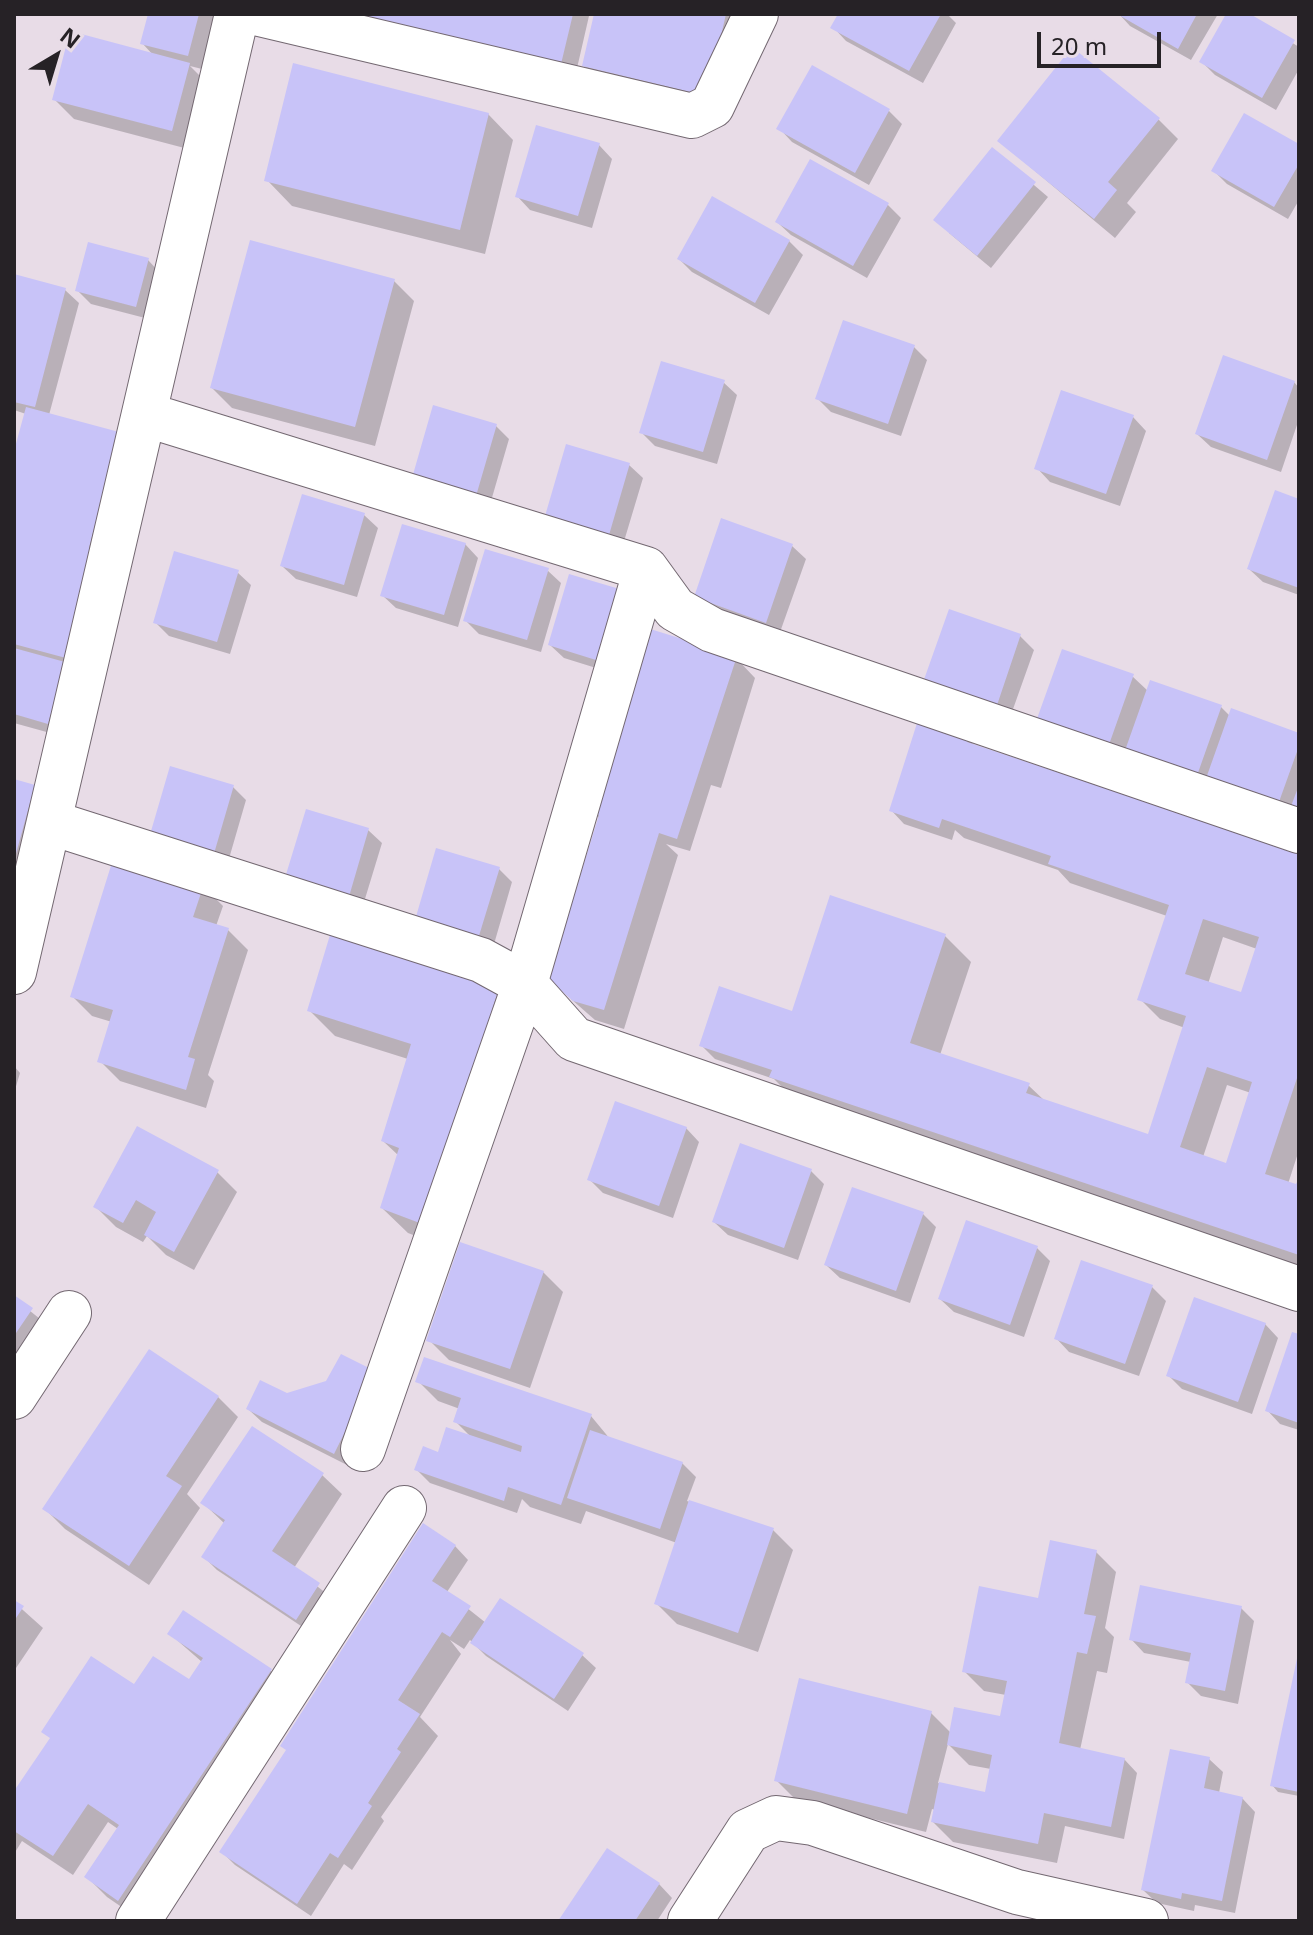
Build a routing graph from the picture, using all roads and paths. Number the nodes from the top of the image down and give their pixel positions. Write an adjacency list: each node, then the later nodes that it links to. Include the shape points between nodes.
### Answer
1 (237, 14): 4 (street)
2 (260, 14): 3 (street, via 692,116 712,106)
3 (756, 14)
4 (144, 414): 5 (street); 6 (street)
5 (646, 569): 7 (street, via 675,609 712,630); 9 (street)
6 (49, 822): 8 (street); 9 (street, via 481,960)
7 (1299, 831)
8 (14, 972)
9 (525, 984): 10 (street, via 574,1039); 13 (street)
10 (1299, 1289)
11 (69, 1313): 12 (street)
12 (14, 1397)
13 (363, 1449)
14 (404, 1508): 15 (street)
15 (138, 1921)
16 (690, 1921): 17 (street, via 748,1831 776,1818 813,1823 1017,1892)
17 (1146, 1921)

